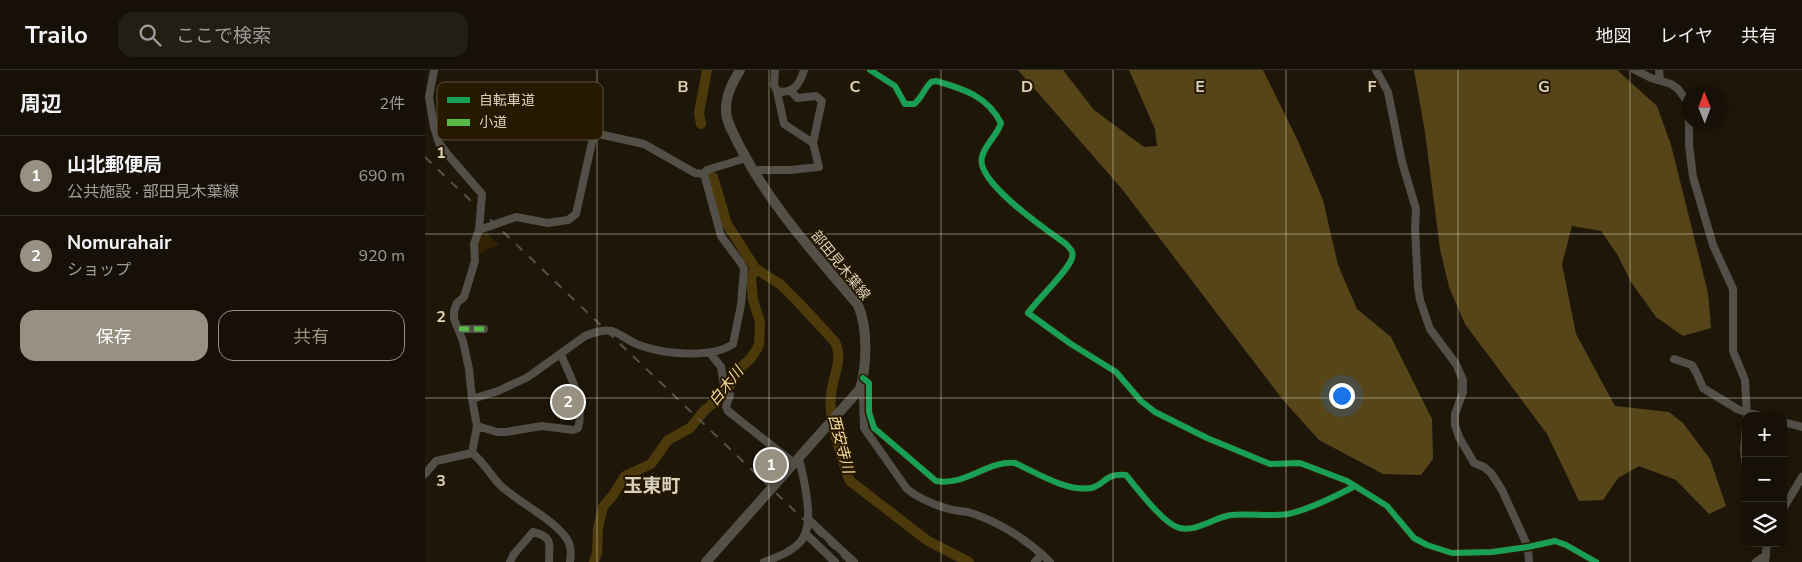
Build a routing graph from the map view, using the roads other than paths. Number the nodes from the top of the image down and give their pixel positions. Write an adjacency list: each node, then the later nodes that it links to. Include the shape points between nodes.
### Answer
1 (434, 70): 12 (street, via 429,96)
2 (740, 70): 17 (main road, 部田見木葉線, via 727,95 725,111)
3 (775, 70): 11 (street)
4 (804, 70): 10 (street, via 798,86)
5 (870, 70): 38 (street, via 895,86 905,104 914,104 927,86 935,82 975,94 994,110 1001,123 982,157 983,171 1022,212 1072,250 1073,257 1062,273 1028,313 1116,372 1155,412 1177,424 1270,464 1300,463)
6 (1376, 70): 42 (street, via 1388,92 1415,209 1420,300 1430,329 1456,364 1463,380 1455,425 1474,463 1491,473 1502,490)
7 (1635, 70): 9 (street)
8 (1659, 70): 9 (street)
9 (1660, 80): 30 (street, via 1678,89 1689,104 1693,177 1713,245 1733,289 1733,351 1745,380)
10 (791, 91): 11 (street); 16 (street, via 797,98 816,96 821,100)
11 (777, 92): 16 (street, via 784,124)
12 (437, 132)
13 (603, 135): 19 (street, via 644,144 686,169)
14 (440, 140): 20 (street, via 443,149 482,194)
15 (593, 140): 20 (street, via 577,214 548,223 516,218)
16 (813, 143): 18 (street, via 819,167 758,170)
17 (746, 158): 18 (main road, 部田見木葉線); 19 (street, via 707,170)
18 (754, 173): 26 (main road, 部田見木葉線, via 781,213 858,305 863,316)
19 (704, 174): 23 (street, via 721,236 744,269 735,340 729,346)
20 (479, 230): 21 (street, via 475,261 464,297 454,311)
21 (459, 329): 22 (street); 28 (street, via 469,368)
22 (483, 329)
23 (710, 352): 24 (street, via 655,350 637,345 613,331 604,331 585,336); 35 (street, via 721,367 730,395 728,411)
24 (561, 355): 28 (street, via 527,378); 32 (street, via 578,396 578,428 535,426 497,432)
25 (1674, 359): 29 (street, via 1692,365 1703,388)
26 (863, 378): 27 (main road, 部田見木葉線); 38 (street, via 869,383 869,412 874,428 937,481 957,481 1006,462 1072,488 1095,487 1110,476 1126,475 1164,518 1179,528 1230,515 1288,514)
27 (860, 389): 35 (main road, 部田見木葉線); 43 (street, via 864,428 907,489 947,509 968,512 1009,530)
28 (472, 399): 32 (street)
29 (1742, 412)
30 (1747, 412)
31 (1787, 423): 33 (street)
32 (477, 426): 34 (street)
33 (1802, 427)
34 (472, 453): 36 (street, via 436,462); 47 (street, via 500,486 565,536 570,544)
35 (797, 462): 40 (street, via 803,472); 48 (main road, 部田見木葉線)
36 (425, 474)
37 (1802, 477): 39 (street)
38 (1355, 486): 42 (street, via 1387,506 1414,538 1441,551 1492,552)
39 (1787, 502)
40 (809, 520): 41 (street); 51 (street)
41 (806, 534): 49 (street, via 793,547); 50 (street)
42 (1528, 547): 54 (street); 55 (street, via 1555,541)
43 (1043, 554): 52 (street); 53 (street)
44 (1765, 558): 56 (street)
45 (510, 562): 46 (street, via 533,532 547,539)
46 (549, 562)
47 (570, 562)
48 (706, 562)
49 (764, 562)
50 (835, 562)
51 (854, 562)
52 (1035, 562)
53 (1050, 562)
54 (1529, 562)
55 (1596, 562)
56 (1756, 562)

